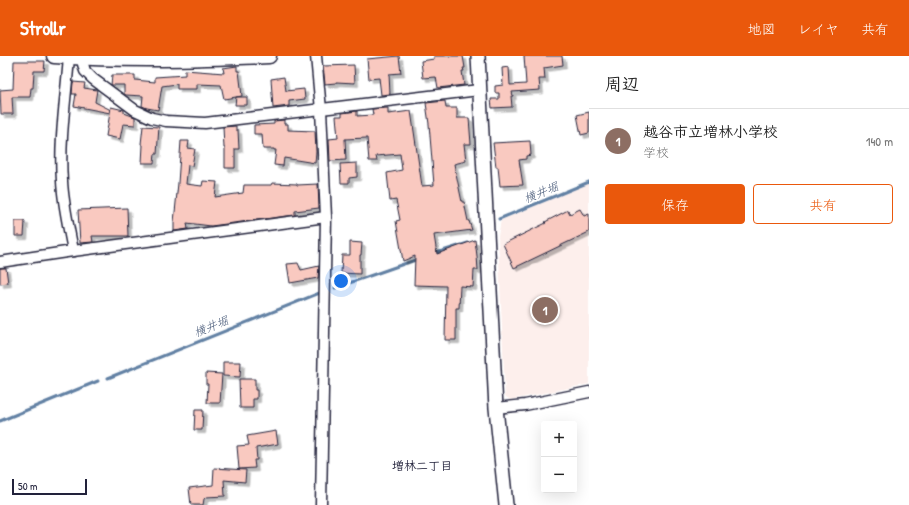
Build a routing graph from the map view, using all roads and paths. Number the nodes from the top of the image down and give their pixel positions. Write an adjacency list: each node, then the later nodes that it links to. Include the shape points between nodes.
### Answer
1 (54, 56): 5 (main road)
2 (269, 56): 5 (main road, via 138,60)
3 (316, 56): 7 (street)
4 (478, 56): 6 (street)
5 (75, 57): 7 (street, via 93,79 135,110 152,118 205,123); 9 (street, via 62,148 62,181)
6 (480, 90): 7 (street); 12 (street)
7 (321, 110): 8 (street)
8 (326, 217): 9 (street); 13 (street)
9 (73, 251): 10 (street)
10 (0, 262)
11 (589, 392): 12 (street)
12 (496, 408): 14 (street)
13 (321, 505)
14 (506, 505)

